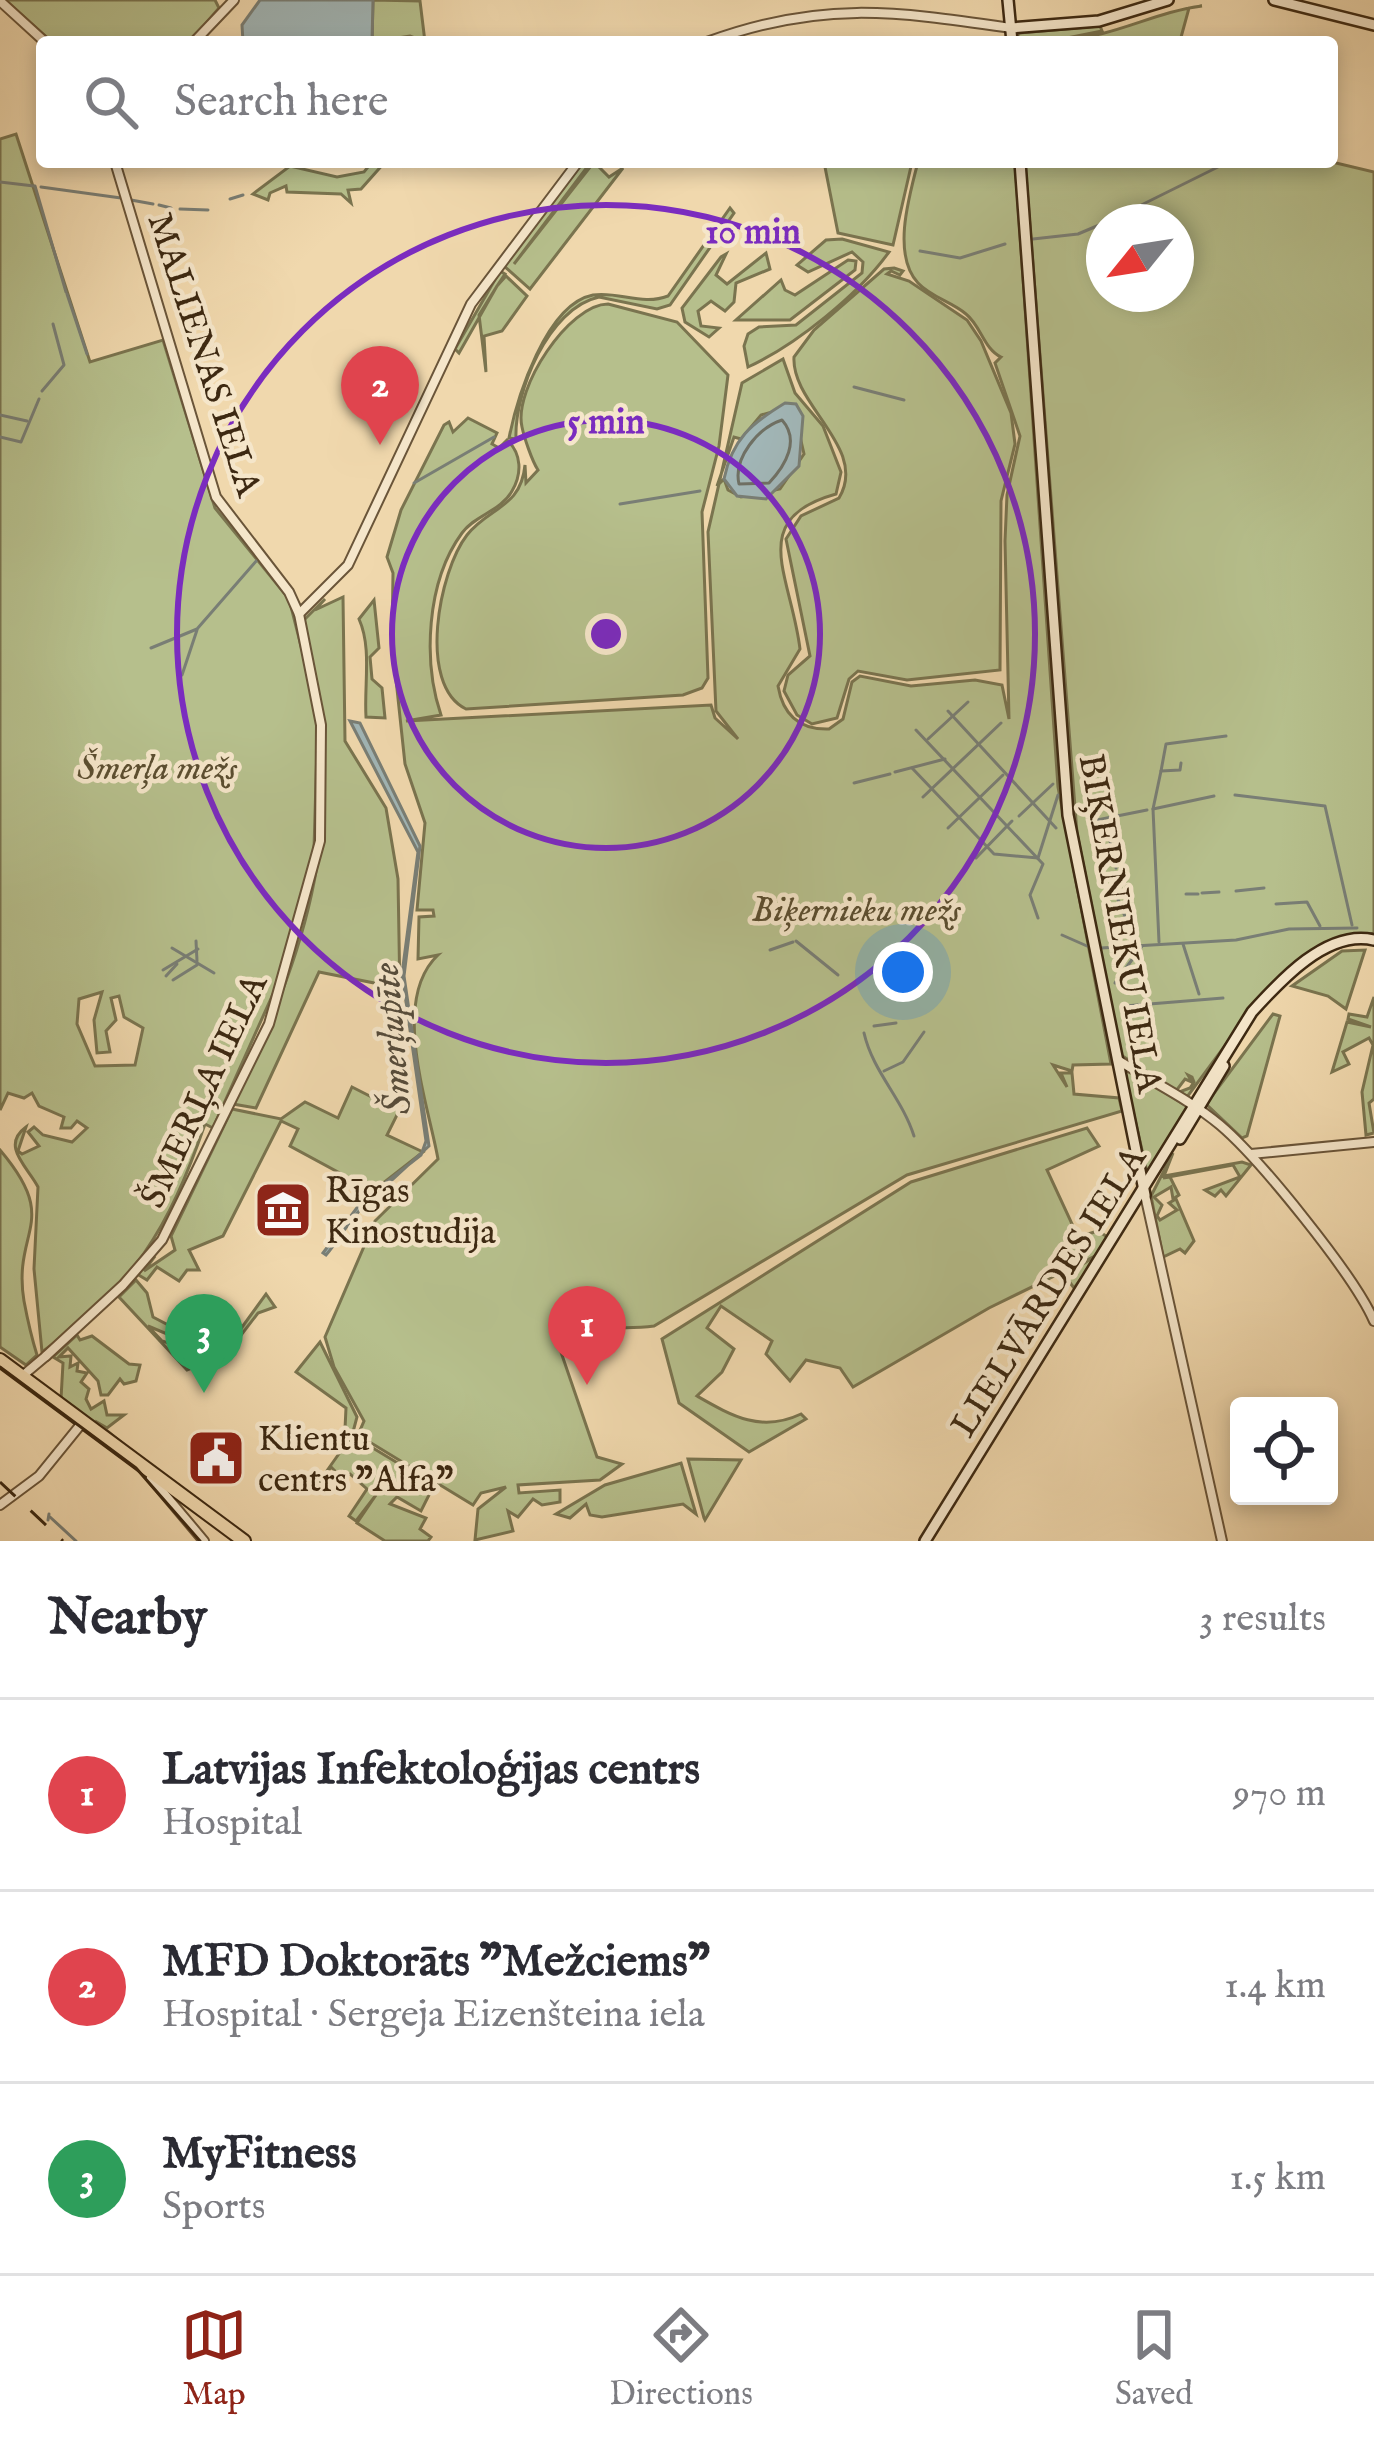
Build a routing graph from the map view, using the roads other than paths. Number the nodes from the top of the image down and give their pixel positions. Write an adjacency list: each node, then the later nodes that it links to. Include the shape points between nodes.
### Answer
1 (234, 0): 10 (street)
2 (1008, 0): 8 (main road)
3 (1168, 0): 8 (main road, via 1100,21)
4 (1274, 0): 6 (main road)
5 (0, 1): 9 (street)
6 (1290, 1): 7 (main road)
7 (1374, 25)
8 (1011, 28): 11 (street, via 905,10 830,8); 12 (main road)
9 (38, 36)
10 (200, 36)
11 (723, 36)
12 (1012, 36)
13 (118, 168): 16 (street, MALIENAS IELA, via 216,496)
14 (573, 168): 16 (street, via 477,295 348,565)
15 (1020, 168): 18 (main road, BIĶERNIEKU IELA, via 1068,815)
16 (299, 614): 25 (street, ŠMERĻA IELA, via 320,712 320,841 269,1024 158,1246)
17 (1373, 943): 19 (main road, LIELVĀRDES IELA, via 1336,943 1271,991)
18 (1118, 1060): 19 (street); 22 (main road, BIĶERNIEKU IELA)
19 (1196, 1106): 21 (street); 22 (main road, LIELVĀRDES IELA)
20 (1374, 1142): 21 (street)
21 (1250, 1154): 23 (street)
22 (1144, 1190): 31 (main road, LIELVĀRDES IELA); 32 (street, BIĶERNIEKU IELA)
23 (1374, 1322)
24 (0, 1360): 25 (highway)
25 (21, 1377): 26 (highway)
26 (82, 1423): 27 (street, via 39,1476); 28 (highway)
27 (0, 1505)
28 (187, 1509): 29 (street); 30 (highway)
29 (204, 1541)
30 (244, 1541)
31 (928, 1541)
32 (1222, 1541)

